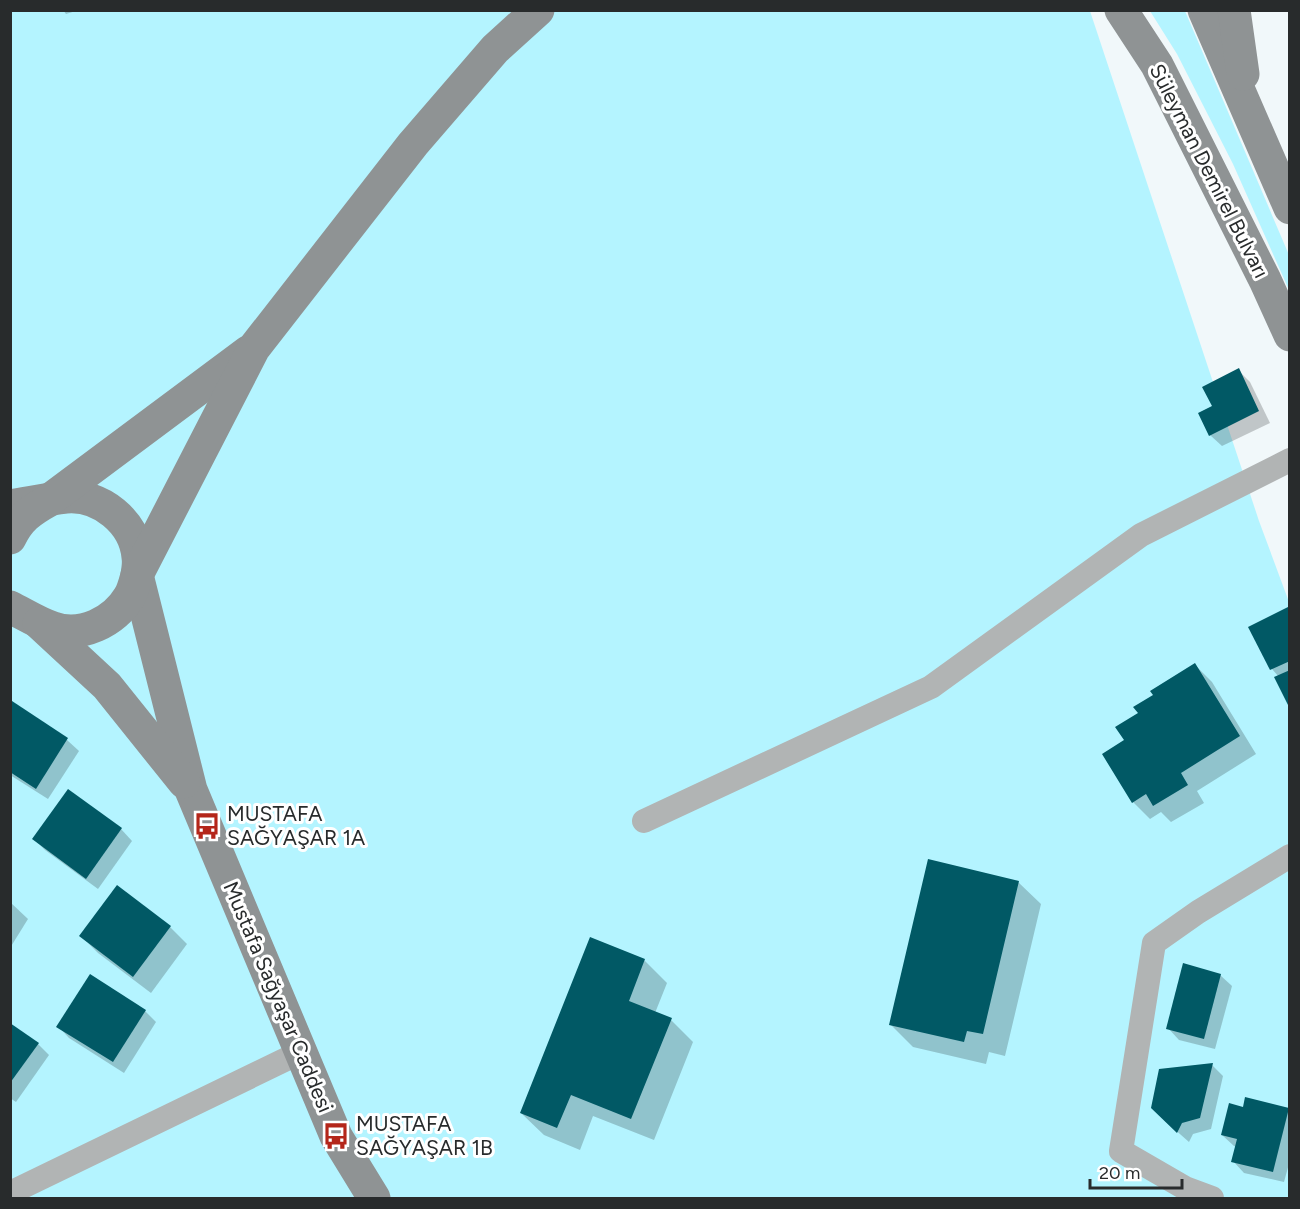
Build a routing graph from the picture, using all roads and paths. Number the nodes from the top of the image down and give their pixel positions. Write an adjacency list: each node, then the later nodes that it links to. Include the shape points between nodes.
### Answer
1 (538, 10): 8 (street, via 495,49 413,144)
2 (1121, 10): 7 (street, Süleyman Demirel Bulvarı, via 1157,65)
3 (1203, 10): 5 (street)
4 (1234, 10): 5 (street)
5 (1249, 114): 6 (street)
6 (1290, 208)
7 (1290, 335)
8 (254, 348): 10 (street); 13 (street)
9 (1290, 460): 17 (street, via 1141,535 932,687)
10 (48, 501): 11 (street); 12 (street, via 30,511); 13 (street, via 88,498 114,512 132,536 138,555)
11 (10, 506)
12 (10, 538)
13 (137, 575): 15 (street, via 130,596 116,614 98,626 76,631 54,628); 16 (street)
14 (10, 590): 15 (street)
15 (22, 613): 16 (street, via 107,686)
16 (191, 790): 19 (street, Mustafa Sağyaşar Caddesi)
17 (644, 821)
18 (1290, 856): 22 (street, via 1154,943 1121,1151 1185,1188)
19 (301, 1052): 20 (street); 21 (street, Mustafa Sağyaşar Caddesi, via 336,1136)
20 (10, 1193)
21 (374, 1198)
22 (1212, 1198)

